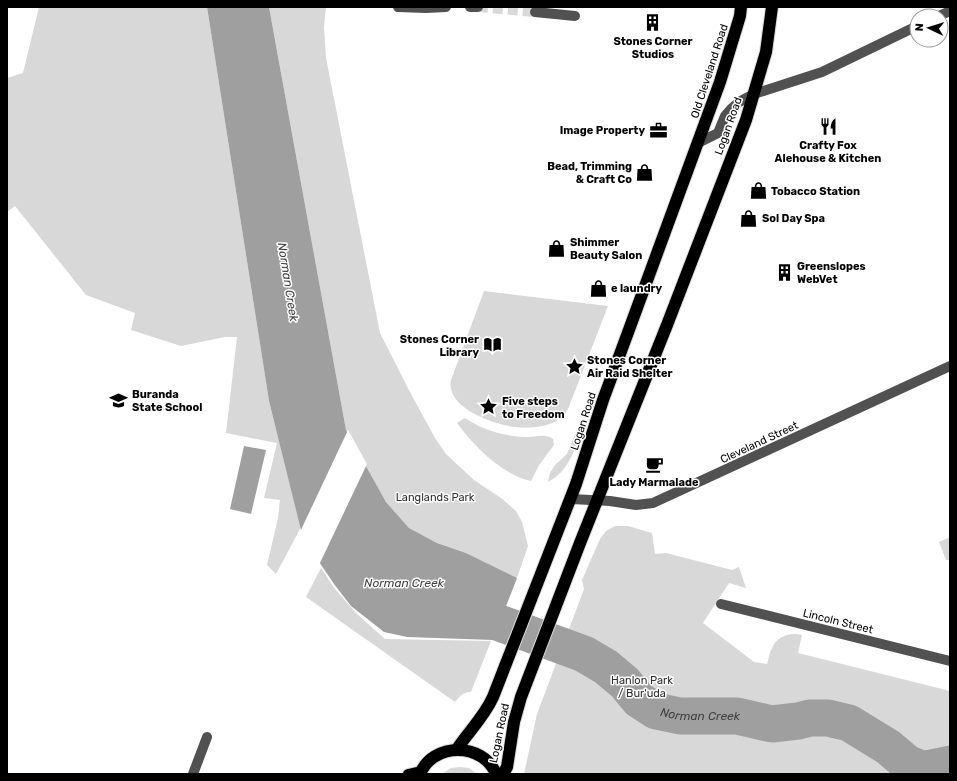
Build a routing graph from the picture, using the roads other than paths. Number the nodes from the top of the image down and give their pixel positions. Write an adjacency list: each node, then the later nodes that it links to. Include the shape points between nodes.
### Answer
1 (398, 7): 2 (street)
2 (446, 7)
3 (470, 7): 4 (street)
4 (478, 7)
5 (741, 7): 11 (highway, Old Cleveland Road, via 720,82)
6 (772, 7): 10 (highway, via 766,52)
7 (535, 12): 8 (street)
8 (575, 16)
9 (909, 30): 10 (street, Logan Road, via 822,72)
10 (754, 94): 11 (street, Logan Road, via 731,109 718,132); 14 (highway, Logan Road)
11 (698, 143): 13 (highway, Logan Road, via 614,371)
12 (950, 366): 14 (street, Cleveland Street, via 653,504 636,505)
13 (571, 499): 14 (street, Cleveland Street); 18 (highway, Logan Road, via 488,709 468,732)
14 (598, 500): 23 (highway, Logan Road, via 518,707 507,767)
15 (721, 604): 16 (street, Lincoln Street)
16 (950, 661)
17 (207, 737): 20 (street)
18 (458, 749): 19 (highway, via 443,752 430,760); 22 (highway, via 479,755 488,761)
19 (421, 772): 21 (main road)
20 (193, 774)
21 (408, 774)
22 (496, 774)
23 (503, 774)

